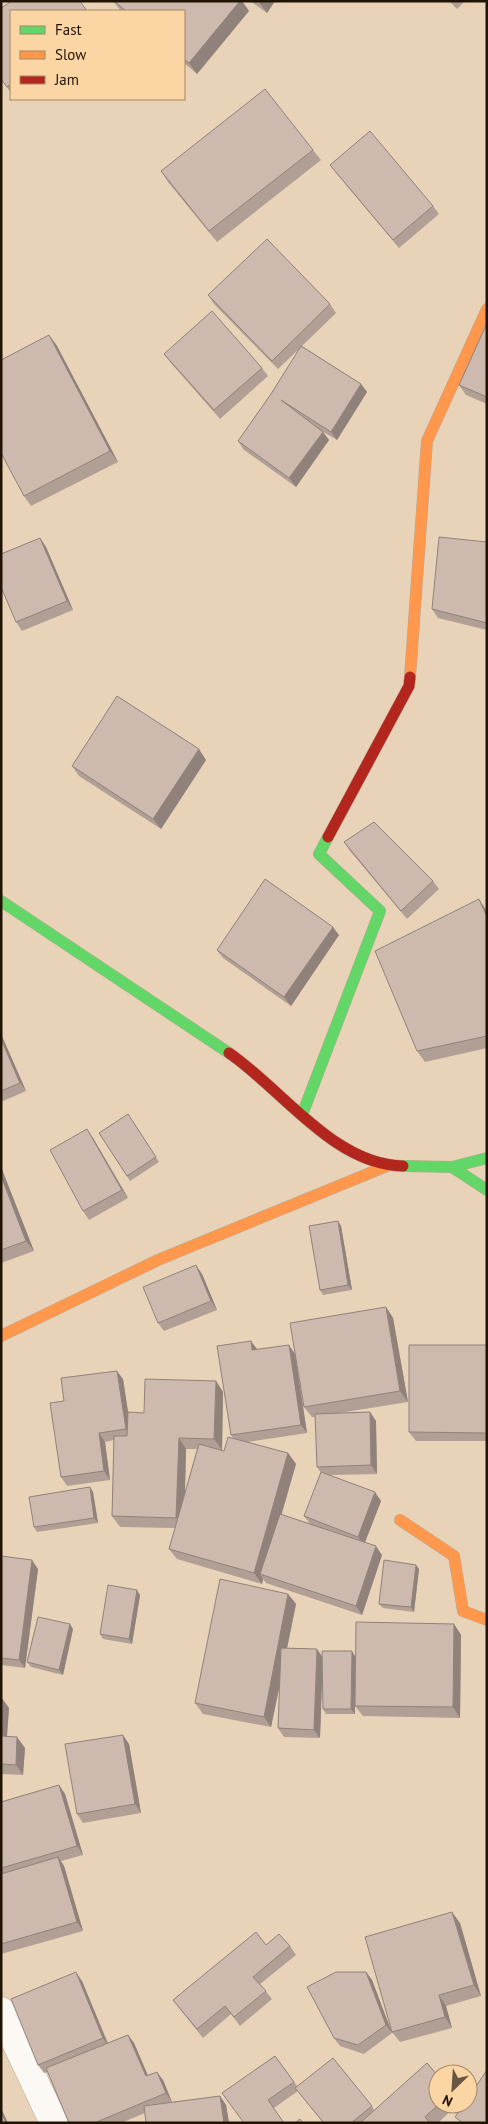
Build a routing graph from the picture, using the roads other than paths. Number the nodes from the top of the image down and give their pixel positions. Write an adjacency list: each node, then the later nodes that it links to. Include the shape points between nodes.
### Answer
1 (487, 309): 3 (street, via 426,441 409,686 319,854 380,911)
2 (1, 901): 3 (street, via 239,1060)
3 (302, 1115): 5 (street, via 348,1150)
4 (487, 1158): 6 (street)
5 (387, 1166): 6 (street); 8 (street, via 158,1260)
6 (452, 1167): 7 (street)
7 (487, 1190)
8 (1, 1336)
9 (400, 1520): 10 (street, via 454,1556 464,1611)
10 (487, 1620)
11 (1, 2011): 12 (street)
12 (54, 2123)

